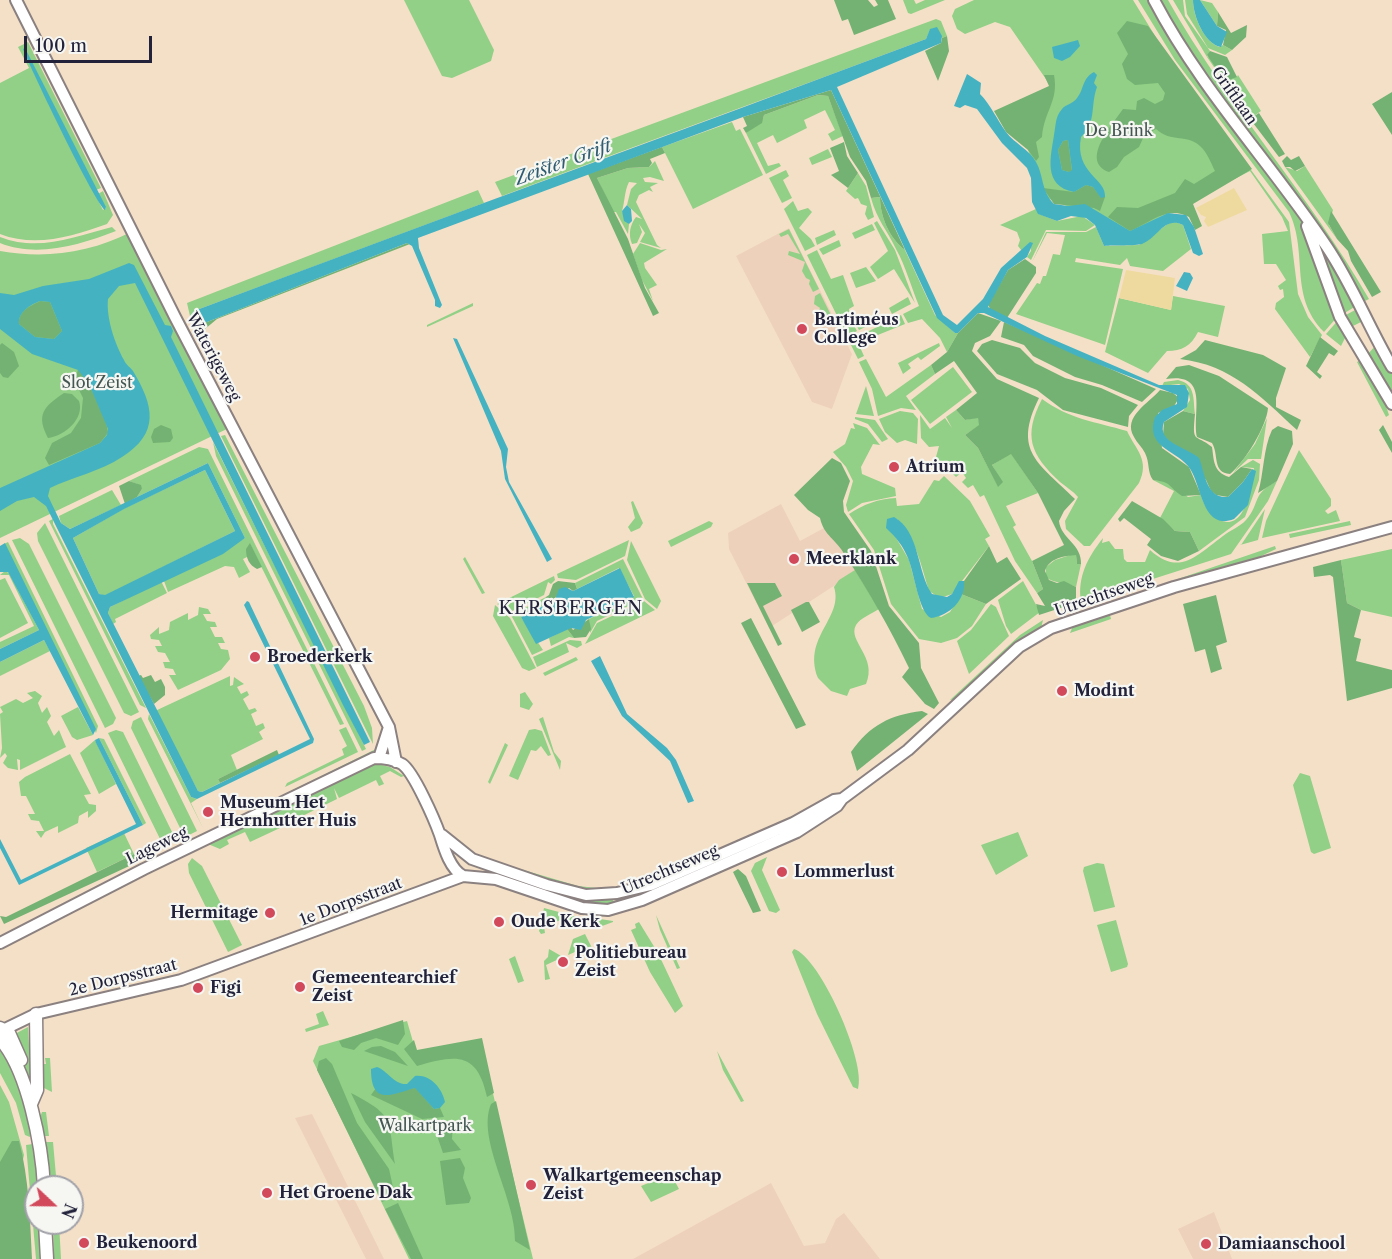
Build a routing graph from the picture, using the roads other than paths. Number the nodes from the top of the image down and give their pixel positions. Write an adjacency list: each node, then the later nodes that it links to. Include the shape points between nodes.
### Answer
1 (16, 0): 7 (main road, Waterigeweg)
2 (1154, 0): 3 (main road, Griftlaan, via 1228,117)
3 (1295, 205): 4 (main road, Griftlaan, via 1344,274); 5 (main road, Griftlaan, via 1309,230 1340,317)
4 (1392, 367)
5 (1392, 404)
6 (1392, 527): 10 (main road, Utrechtseweg, via 1174,587 1051,628 1020,647 908,750)
7 (389, 727): 8 (main road); 9 (main road, Waterigeweg)
8 (379, 758): 9 (main road); 14 (main road, Lageweg, via 144,868)
9 (396, 762): 11 (main road, Waterigeweg, via 410,774)
10 (842, 799): 12 (main road, Utrechtseweg, via 651,885 628,891 595,895 564,890); 13 (main road, Utrechtseweg, via 797,832 642,900 608,910 582,908 496,879)
11 (439, 833): 12 (main road, Waterigeweg); 13 (main road, Waterigeweg, via 444,850)
12 (465, 855)
13 (463, 876): 15 (main road, 1e Dorpsstraat)
14 (0, 943)
15 (250, 955): 16 (main road, 2e Dorpsstraat, via 148,989)
16 (36, 1014): 17 (main road, 2e Dorpsstraat); 18 (main road, via 37,1090)
17 (2, 1032): 18 (main road, via 24,1068)
18 (31, 1104): 19 (main road)
19 (43, 1175)
20 (46, 1235): 21 (main road)
21 (47, 1259)

